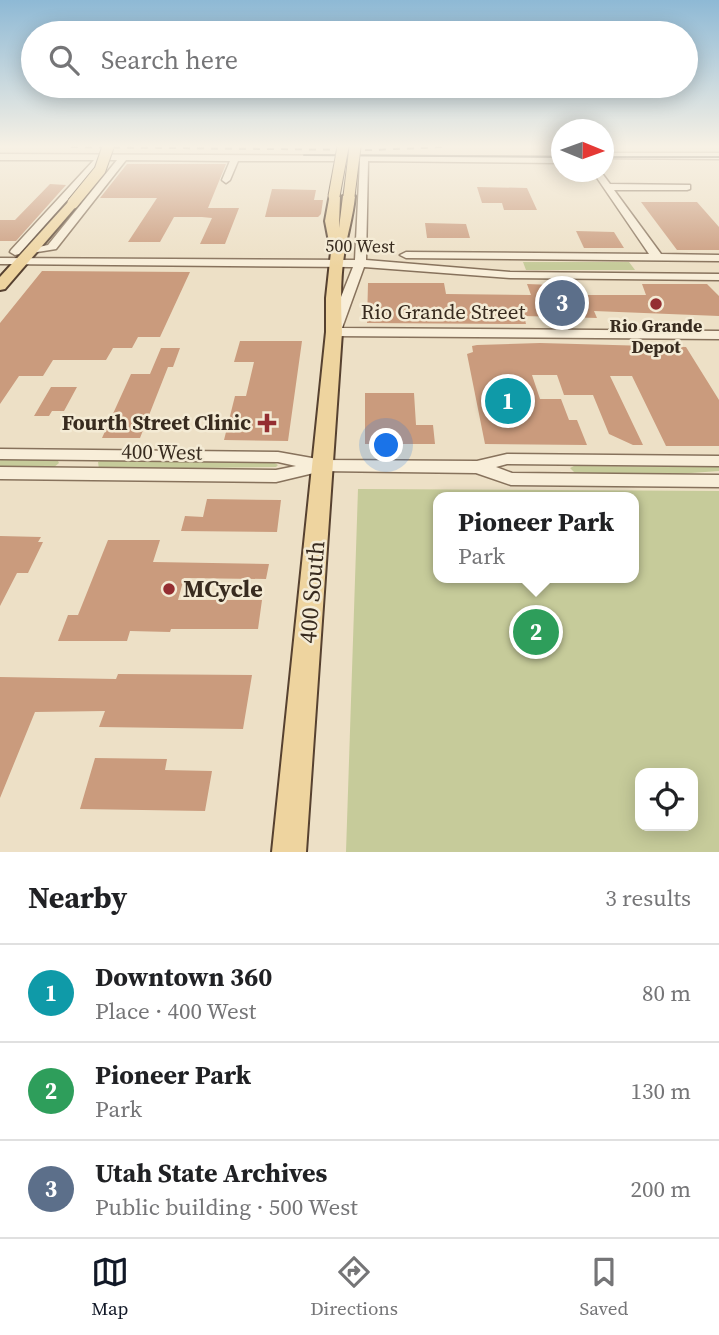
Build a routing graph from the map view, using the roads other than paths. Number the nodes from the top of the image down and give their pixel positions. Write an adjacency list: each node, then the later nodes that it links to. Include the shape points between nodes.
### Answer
1 (77, 187): 10 (street)
2 (87, 187): 10 (main road, bridge)
3 (100, 187): 10 (street, via 52,247)
4 (336, 187): 13 (main road, 400 South, bridge, via 331,221)
5 (350, 187): 13 (main road, 400 South, bridge)
6 (363, 187): 14 (street, 400 South)
7 (607, 187): 8 (street); 11 (street)
8 (687, 187)
9 (0, 252): 10 (street, 500 West)
10 (22, 255): 13 (street, 500 West); 15 (street, 500 West); 17 (main road)
11 (657, 257): 12 (street, 500 West); 14 (street, 500 West)
12 (719, 258)
13 (337, 259): 14 (street, 500 West); 18 (main road, 400 South)
14 (360, 259): 16 (street, 500 West, via 510,275); 18 (street, 400 South)
15 (0, 261)
16 (719, 277)
17 (0, 286)
18 (334, 332): 19 (street, Rio Grande Street); 23 (main road, 400 South)
19 (715, 335): 20 (street)
20 (719, 347)
21 (0, 454): 23 (street, 400 West, via 278,457)
22 (719, 461): 24 (street, 400 West, via 507,459)
23 (323, 466): 24 (street, 400 West); 25 (street, 400 West, via 276,476); 27 (main road, 400 South)
24 (477, 467): 26 (street, 400 West, via 511,479)
25 (0, 473)
26 (719, 481)
27 (289, 852)

